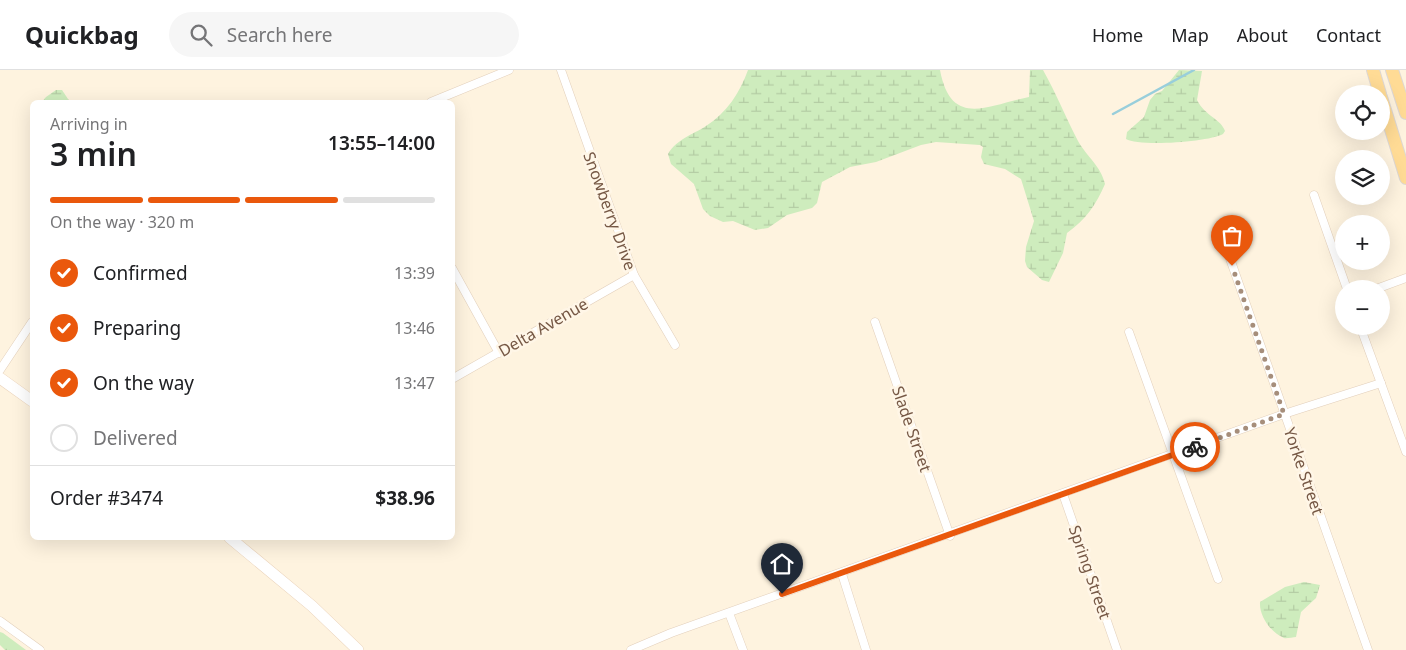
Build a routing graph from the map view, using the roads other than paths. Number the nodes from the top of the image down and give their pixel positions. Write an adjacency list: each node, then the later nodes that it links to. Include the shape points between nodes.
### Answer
1 (509, 70): 6 (street)
2 (561, 70): 13 (street, Snowberry Drive)
3 (1373, 70): 5 (main road)
4 (1392, 70): 7 (main road)
5 (1378, 85)
6 (436, 100)
7 (1406, 113)
8 (1390, 125): 9 (main road)
9 (1406, 178)
10 (1314, 195): 15 (street)
11 (1222, 236): 28 (street, Yorke Street)
12 (455, 273): 22 (street)
13 (634, 275): 21 (street, Snowberry Drive); 22 (street, Delta Avenue)
14 (1406, 278): 16 (street)
15 (1344, 280)
16 (1390, 284)
17 (875, 322): 32 (street, Slade Street)
18 (30, 325): 23 (street)
19 (1129, 332): 30 (street)
20 (1363, 335): 26 (street)
21 (675, 345)
22 (499, 353): 24 (street, Delta Avenue)
23 (0, 370)
24 (455, 377)
25 (0, 378): 27 (main road)
26 (1381, 384): 28 (street); 29 (street)
27 (30, 400)
28 (1284, 414): 30 (street); 44 (street, Yorke Street)
29 (1406, 452)
30 (1174, 455): 31 (street); 35 (street)
31 (1064, 494): 32 (street); 43 (street, Spring Street)
32 (950, 536): 34 (street)
33 (232, 540): 39 (main road, via 312,606)
34 (842, 574): 36 (street); 42 (street)
35 (1218, 579)
36 (729, 613): 40 (street); 41 (street)
37 (0, 621): 38 (street)
38 (40, 650)
39 (358, 650)
40 (631, 650)
41 (743, 650)
42 (866, 650)
43 (1117, 650)
44 (1368, 650)

